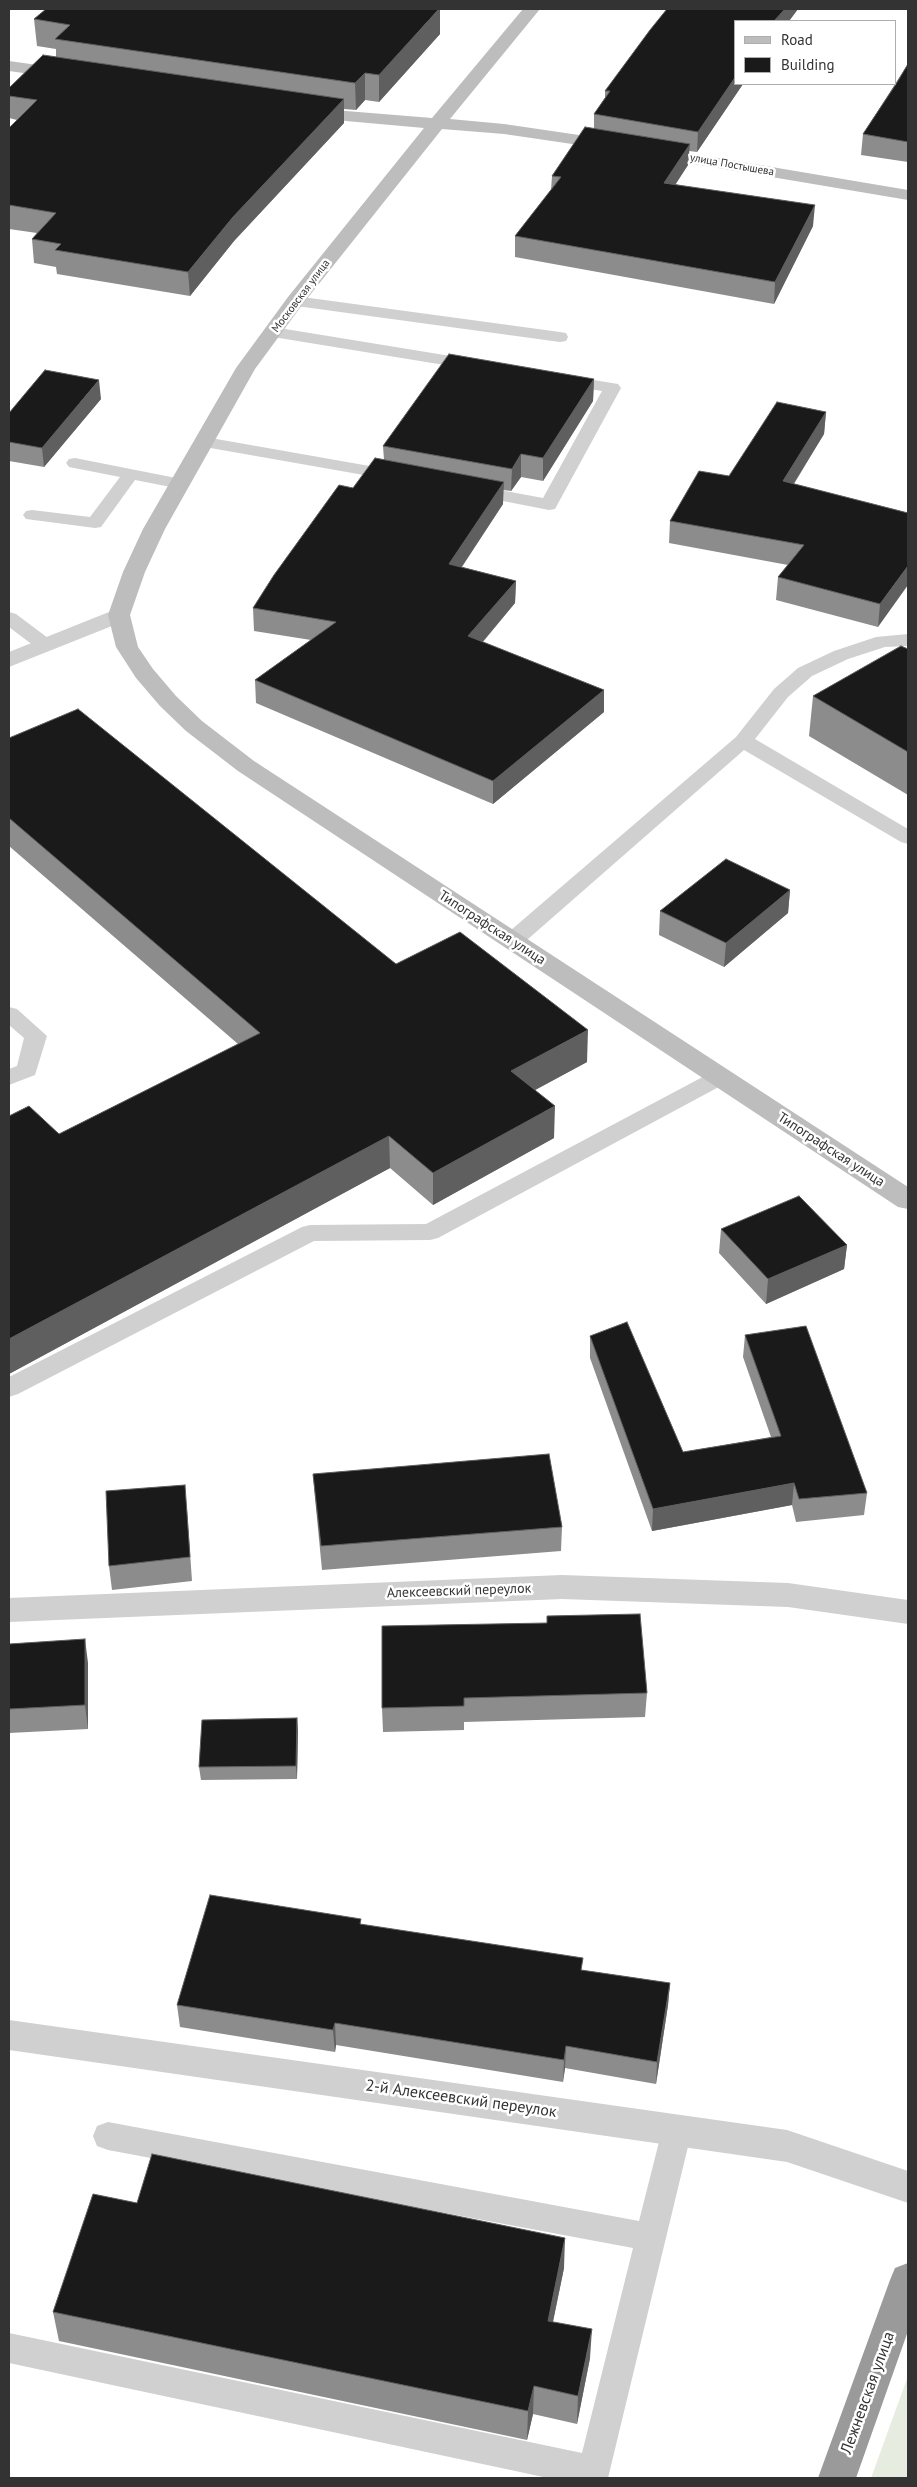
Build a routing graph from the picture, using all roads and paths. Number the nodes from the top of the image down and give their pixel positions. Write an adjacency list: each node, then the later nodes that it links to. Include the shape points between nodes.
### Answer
1 (532, 9): 5 (street, Московская улица)
2 (9, 66): 3 (street)
3 (84, 77)
4 (288, 107): 5 (street, улица Постышева)
5 (436, 124): 6 (street, улица Постышева, via 504,129 631,148); 7 (street, Московская улица)
6 (908, 195)
7 (295, 301): 8 (street, Московская улица); 9 (lane)
8 (273, 332): 10 (lane); 12 (street, Московская улица, via 246,368)
9 (560, 337)
10 (488, 367)
11 (546, 377): 17 (lane, via 612,388 549,505)
12 (205, 442): 15 (lane); 16 (street, Московская улица)
13 (75, 463): 14 (lane)
14 (131, 474): 16 (lane); 18 (lane, via 95,524)
15 (414, 479)
16 (181, 484): 19 (street, Московская улица, via 154,529)
17 (452, 486)
18 (32, 515)
19 (119, 615): 22 (street); 26 (street, Типографская улица, via 127,648 144,673 194,726 246,766)
20 (9, 618): 22 (lane)
21 (908, 640): 24 (lane, via 883,641 840,655 805,672 781,693)
22 (45, 644): 23 (street)
23 (9, 660)
24 (743, 741): 25 (lane); 26 (lane)
25 (908, 838)
26 (512, 941): 28 (street, Типографская улица)
27 (9, 1014): 29 (lane, via 36,1036 27,1070)
28 (720, 1077): 30 (street, Типографская улица); 31 (lane, via 430,1232 310,1233)
29 (9, 1078)
30 (908, 1200)
31 (9, 1388)
32 (9, 1610): 33 (street, Алексеевский переулок, via 562,1587 788,1595)
33 (908, 1612)
34 (9, 2034): 35 (street, 2-й Алексеевский переулок)
35 (677, 2130): 37 (street, 2-й Алексеевский переулок, via 787,2146); 38 (lane)
36 (108, 2136): 38 (lane)
37 (908, 2187)
38 (650, 2237): 40 (lane, via 594,2472)
39 (908, 2280): 41 (highway, Лежневская улица)
40 (9, 2348)
41 (837, 2478)

